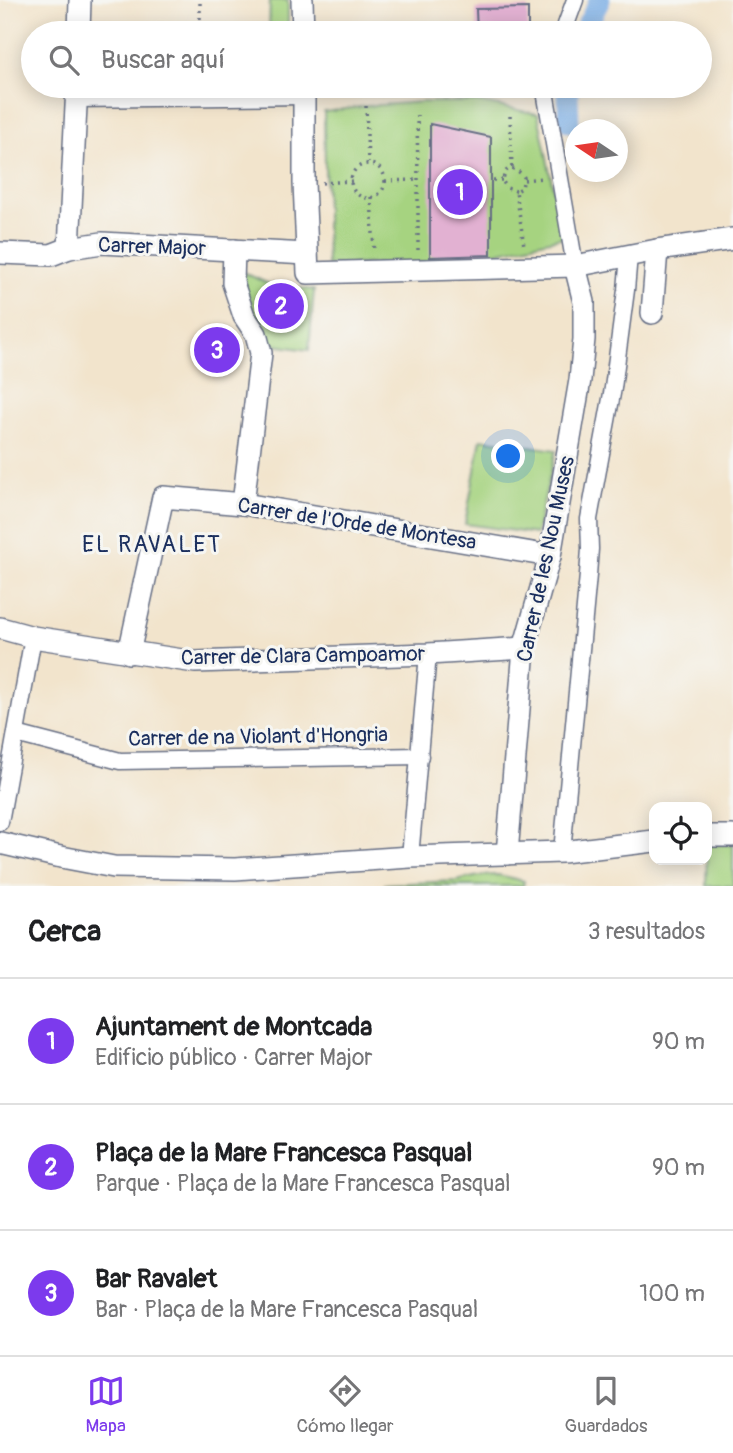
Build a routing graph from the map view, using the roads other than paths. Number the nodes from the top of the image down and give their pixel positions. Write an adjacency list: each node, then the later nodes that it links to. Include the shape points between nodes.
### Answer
1 (80, 0): 4 (street)
2 (302, 0): 5 (street)
3 (575, 0): 6 (street)
4 (79, 21)
5 (303, 21)
6 (567, 21)
7 (77, 98): 11 (street)
8 (304, 98): 16 (street)
9 (548, 98): 17 (street)
10 (733, 239): 13 (street)
11 (69, 248): 12 (street, Carrer Major, via 102,243); 14 (street, Carrer Major, via 51,255)
12 (233, 250): 16 (street, Carrer Major); 19 (street, via 233,283 261,353)
13 (657, 250): 15 (street); 18 (street)
14 (0, 253)
15 (623, 256): 17 (street, Carrer Major); 33 (street, via 626,290 589,519 588,575)
16 (307, 263): 17 (street, Carrer Major)
17 (575, 266): 20 (street, Carrer de les Nou Muses, via 584,302 584,340)
18 (652, 313)
19 (243, 504): 20 (street, Carrer de l'Orde de Montesa); 24 (street, Carrer de l'Orde de Montesa, via 163,497)
20 (550, 556): 23 (street, Carrer de les Nou Muses)
21 (0, 628): 22 (street, Carrer de Clara Campoamor)
22 (33, 637): 24 (street, Carrer de Clara Campoamor); 26 (street)
23 (524, 648): 25 (street, Carrer de Clara Campoamor); 34 (street, Carrer de les Nou Muses)
24 (130, 653): 25 (street, Carrer de Clara Campoamor, via 195,662)
25 (428, 654): 27 (street)
26 (16, 734): 27 (street, Carrer de na Violant d'Hongria, via 120,761); 28 (street)
27 (420, 756): 35 (street)
28 (0, 822)
29 (712, 836): 30 (street)
30 (733, 836)
31 (0, 842): 35 (street, via 114,867 235,869)
32 (649, 842): 33 (street)
33 (562, 852): 34 (street)
34 (506, 854): 35 (street)
35 (410, 857)

